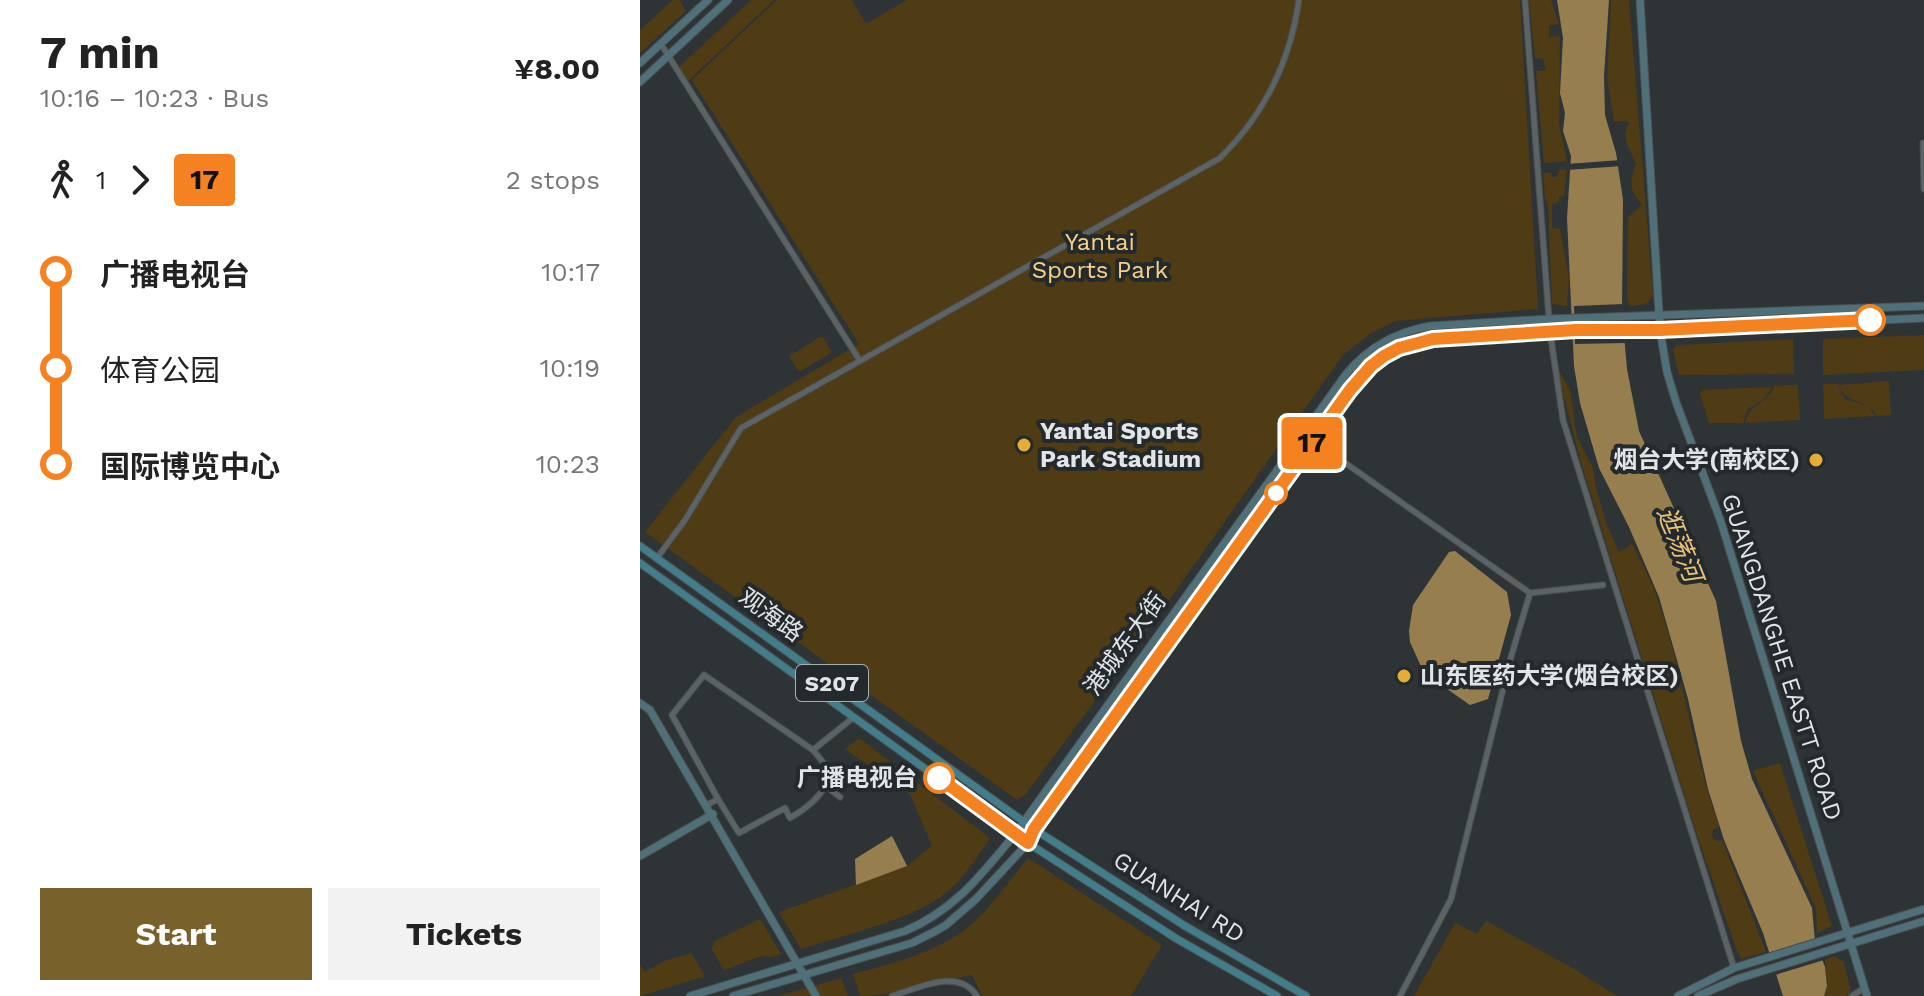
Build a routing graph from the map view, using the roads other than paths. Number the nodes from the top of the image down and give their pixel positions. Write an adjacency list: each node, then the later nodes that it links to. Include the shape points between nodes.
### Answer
1 (708, 0): 6 (main road)
2 (728, 0): 7 (main road)
3 (1299, 0): 20 (street, via 1295,30 1273,88 1240,139 1220,158)
4 (1525, 0): 16 (street)
5 (1640, 0): 14 (main road)
6 (661, 44): 7 (street); 8 (main road)
7 (669, 55): 9 (main road); 20 (street)
8 (640, 63)
9 (640, 82)
10 (1923, 143): 11 (street)
11 (1924, 189)
12 (1924, 306): 13 (main road, 港城东大街)
13 (1806, 310): 14 (main road, 港城东大街); 17 (main road)
14 (1659, 316): 16 (main road, 港城东大街); 18 (main road, GUANGDANGHE EASTT ROAD)
15 (1924, 318): 17 (main road, 港城东大街)
16 (1549, 319): 35 (main road, 港城东大街, via 1413,329 1379,344 1358,361)
17 (1806, 323): 18 (main road, 港城东大街)
18 (1660, 330): 19 (main road, 港城东大街); 42 (main road, GUANGDANGHE EASTT ROAD, via 1676,402 1721,522)
19 (1550, 332): 21 (main road, 港城东大街, via 1433,339 1399,348 1361,376); 45 (street, via 1563,420)
20 (860, 362): 23 (street, via 741,428)
21 (1314, 441): 26 (street); 36 (main road, 港城东大街)
22 (640, 546): 23 (main road, 观海路 / S207)
23 (657, 558): 35 (main road, 观海路 / S207)
24 (640, 563): 28 (main road, 观海路 / S207)
25 (1603, 585): 26 (street)
26 (1530, 593): 55 (street, via 1451,899)
27 (640, 703): 33 (main road, via 650,710)
28 (854, 717): 29 (street); 37 (main road, 观海路 / S207)
29 (813, 750): 30 (street, via 832,773); 32 (street, via 704,675 672,715)
30 (827, 787): 31 (street); 32 (street, via 790,818 785,808 739,833)
31 (840, 797)
32 (718, 799): 33 (street)
33 (707, 805): 34 (main road)
34 (713, 814): 39 (main road); 44 (main road)
35 (1022, 822): 36 (main road, 观海路 / S207); 37 (main road, 港城东大街)
36 (1034, 829): 38 (main road, 港城东大街); 54 (main road, GUANHAI RD / S207)
37 (1015, 834): 38 (main road, 观海路 / S207); 44 (main road, 港城东大街, via 957,900 926,923)
38 (1028, 843): 46 (main road, 港城东大街, via 946,925 912,943); 53 (main road, GUANHAI RD / S207)
39 (640, 856)
40 (1924, 909): 42 (main road)
41 (1924, 921): 43 (main road)
42 (1848, 933): 43 (main road, GUANGDANGHE EASTT ROAD); 45 (main road)
43 (1851, 944): 47 (main road, GUANGDANGHE EASTT ROAD); 57 (main road)
44 (798, 963): 46 (main road); 48 (main road, 港城东大街)
45 (1734, 968): 56 (main road)
46 (805, 975): 49 (main road, 港城东大街); 50 (main road)
47 (1866, 992): 58 (street)
48 (690, 996)
49 (733, 996)
50 (816, 996)
51 (892, 996): 52 (street, via 949,981 964,982)
52 (977, 996)
53 (1277, 996)
54 (1306, 996)
55 (1400, 996)
56 (1678, 996)
57 (1698, 996)
58 (1852, 996)

